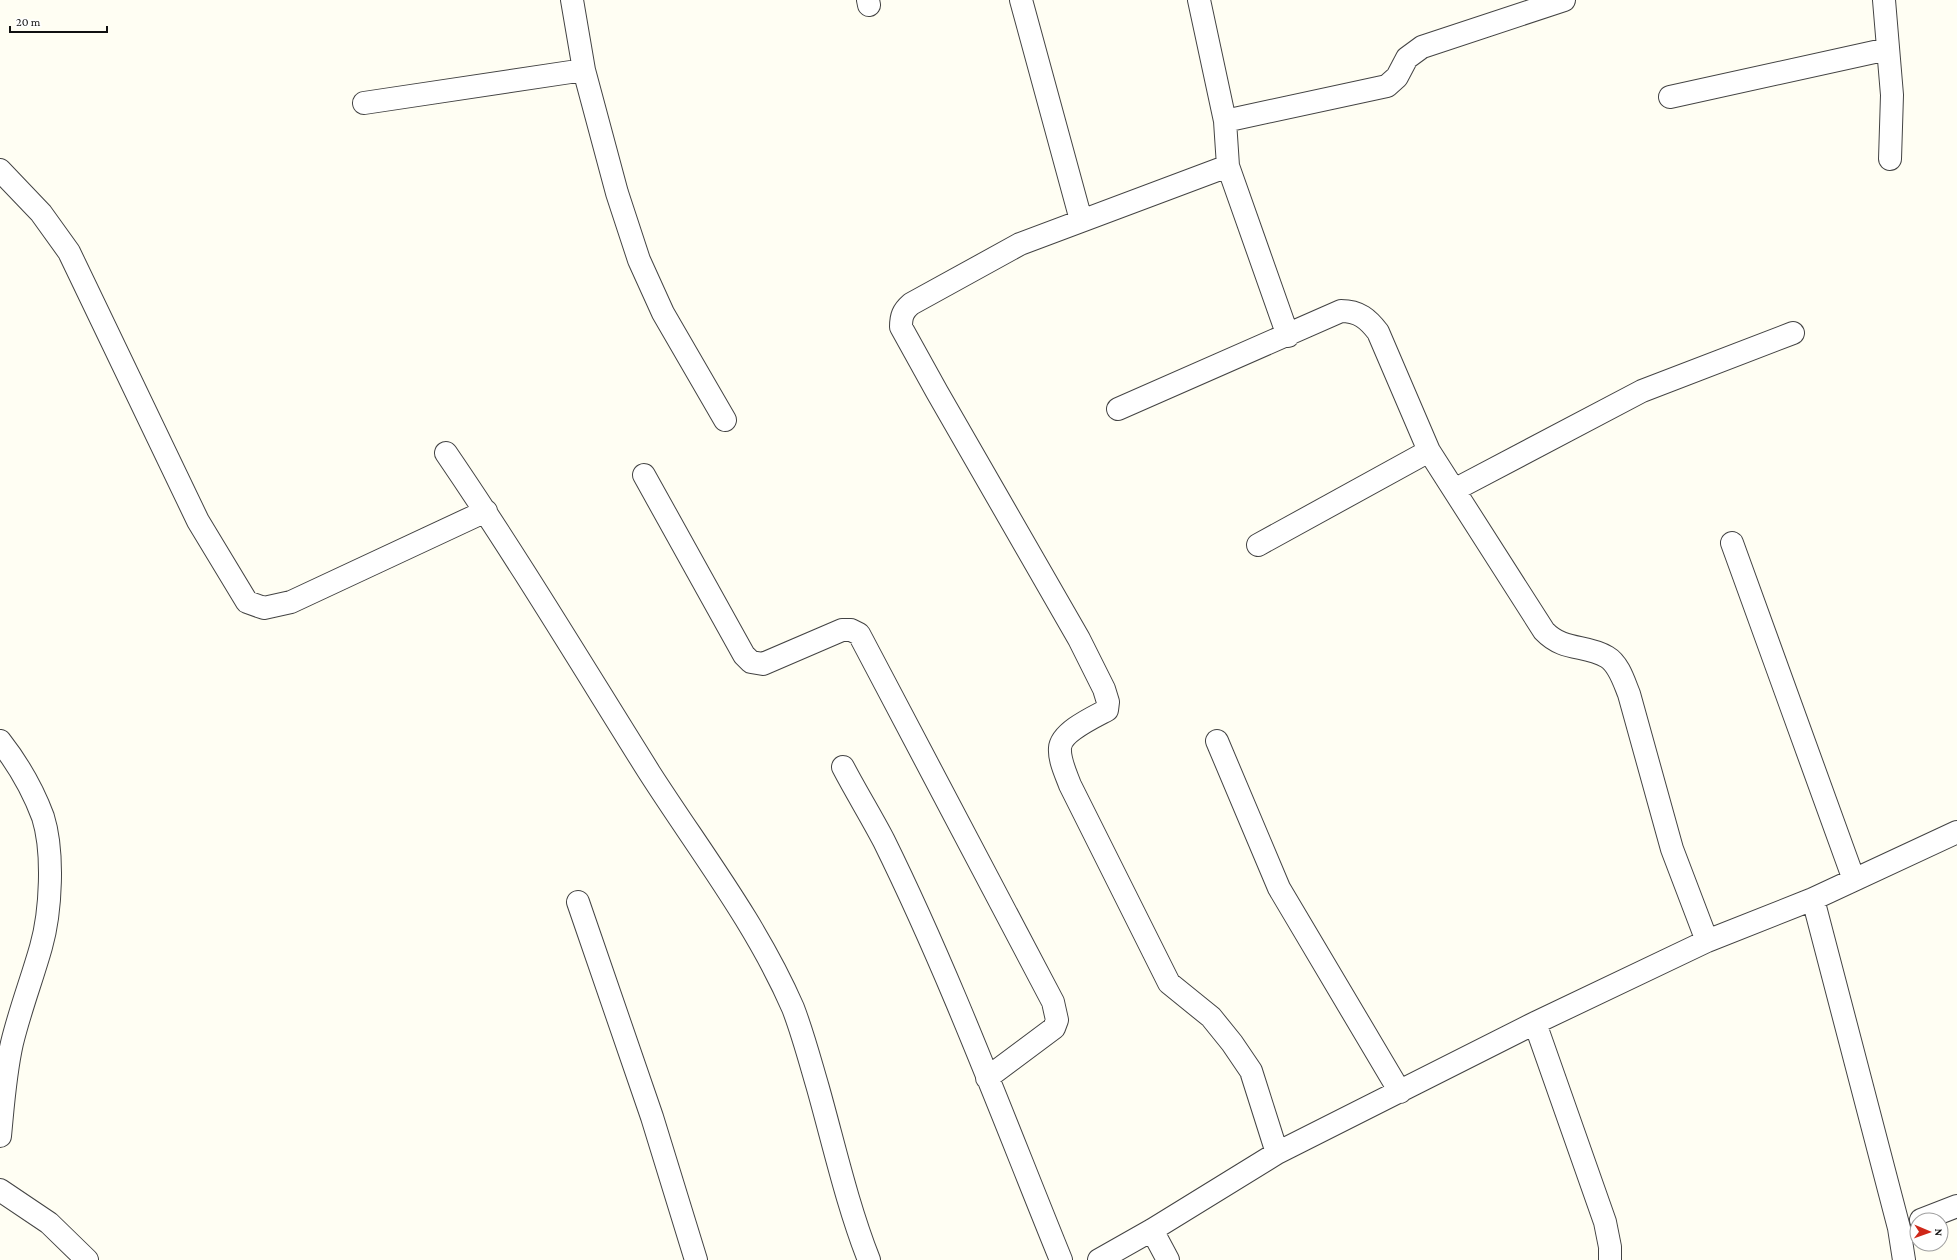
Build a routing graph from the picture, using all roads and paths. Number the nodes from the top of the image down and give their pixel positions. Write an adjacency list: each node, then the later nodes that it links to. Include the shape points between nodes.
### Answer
1 (572, 0): 7 (street)
2 (1021, 0): 14 (street)
3 (1199, 0): 10 (street)
4 (1564, 0): 10 (street, via 1422,47 1407,58 1397,77 1387,86)
5 (1884, 0): 6 (street)
6 (1888, 49): 8 (street); 11 (street, via 1892,95)
7 (584, 70): 9 (street); 18 (street, via 617,193 639,260 664,313)
8 (1670, 97)
9 (364, 103)
10 (1225, 121): 12 (street)
11 (1890, 159)
12 (1228, 166): 14 (street); 16 (street)
13 (0, 170): 23 (street, via 41,213 69,252 198,521 247,602 264,608 291,602)
14 (1081, 220): 38 (street, via 1020,244 924,296 904,310 901,327 1079,639 1104,689 1108,702 1107,710 1080,725 1064,738 1060,748 1070,784 1169,984 1210,1017 1251,1071)
15 (1793, 334): 22 (street, via 1642,390)
16 (1288, 336): 17 (street); 19 (street, via 1341,311 1360,314 1378,332)
17 (1118, 409)
18 (725, 420)
19 (1429, 451): 22 (street); 25 (street)
20 (446, 453): 23 (street)
21 (644, 475): 35 (street, via 744,655 752,662 763,664 776,660 842,630 851,630 859,634 1053,1002 1057,1020 1054,1028)
22 (1454, 490): 33 (street, via 1552,640 1608,657 1620,673 1629,694 1672,849)
23 (486, 511): 46 (street, via 651,774 744,915 773,967 793,1010 810,1060 857,1229)
24 (1732, 544): 30 (street)
25 (1258, 545)
26 (0, 741): 37 (street, via 28,783 43,818 49,877 48,913 42,945 12,1042)
27 (1218, 741): 36 (street, via 1279,888)
28 (843, 767): 35 (street, via 883,841 929,939)
29 (1957, 832): 30 (street)
30 (1854, 880): 31 (street)
31 (1813, 899): 33 (street); 42 (street)
32 (578, 902): 45 (street, via 652,1117)
33 (1707, 941): 34 (street)
34 (1535, 1023): 36 (street); 50 (street, via 1603,1216 1610,1247)
35 (988, 1078): 47 (street)
36 (1400, 1092): 38 (street)
37 (0, 1136)
38 (1277, 1153): 43 (street)
39 (0, 1190): 44 (street, via 49,1223)
40 (1957, 1206): 41 (street)
41 (1942, 1212)
42 (1908, 1225): 51 (street)
43 (1152, 1230): 48 (street); 49 (street)
44 (87, 1260)
45 (696, 1260)
46 (869, 1260)
47 (1061, 1260)
48 (1100, 1260)
49 (1168, 1260)
50 (1610, 1260)
51 (1904, 1260)

